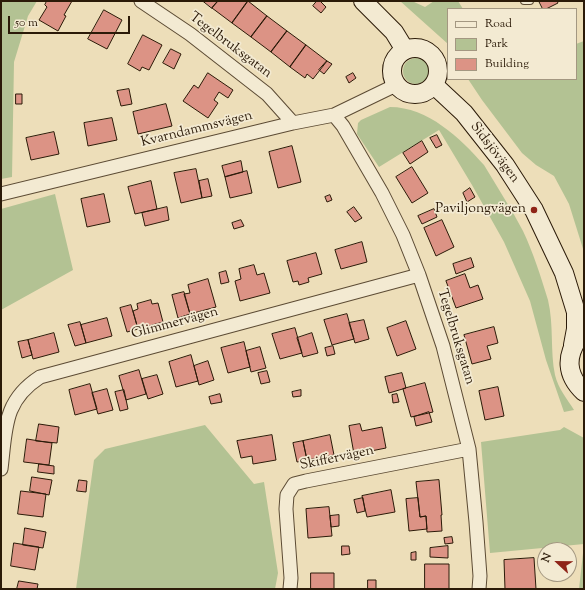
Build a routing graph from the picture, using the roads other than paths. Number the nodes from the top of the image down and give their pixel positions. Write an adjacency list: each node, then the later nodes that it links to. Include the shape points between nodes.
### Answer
1 (141, 1): 9 (street, Tegelbruksgatan, via 190,34 267,94)
2 (363, 1): 5 (main road, via 394,32)
3 (524, 1): 4 (lane)
4 (530, 1)
5 (405, 50): 6 (main road, via 397,56 393,64); 7 (main road, via 419,48 432,54 439,71)
6 (396, 85): 7 (main road, via 404,92 413,94 422,94); 8 (street, Kvarndammsvägen)
7 (434, 85): 11 (main road, Sidsjövägen, via 464,113 506,165 534,210)
8 (334, 115): 9 (street, Kvarndammsvägen); 12 (street, Tegelbruksgatan, via 382,193)
9 (293, 123): 10 (street, Kvarndammsvägen)
10 (1, 194)
11 (564, 273): 13 (main road, Sidsjövägen); 14 (main road, Sidsjövägen, via 576,312)
12 (419, 275): 16 (street, Tegelbruksgatan, via 443,346); 17 (street, Glimmervägen, via 40,377 24,389 11,407)
13 (584, 294)
14 (579, 339): 15 (main road, Sidsjövägen, via 571,351 569,364 576,385)
15 (584, 392)
16 (469, 449): 18 (street, Skiffervägen, via 294,484 287,495 286,509); 19 (street, Tegelbruksgatan)
17 (1, 469)
18 (290, 589)
19 (479, 589)

